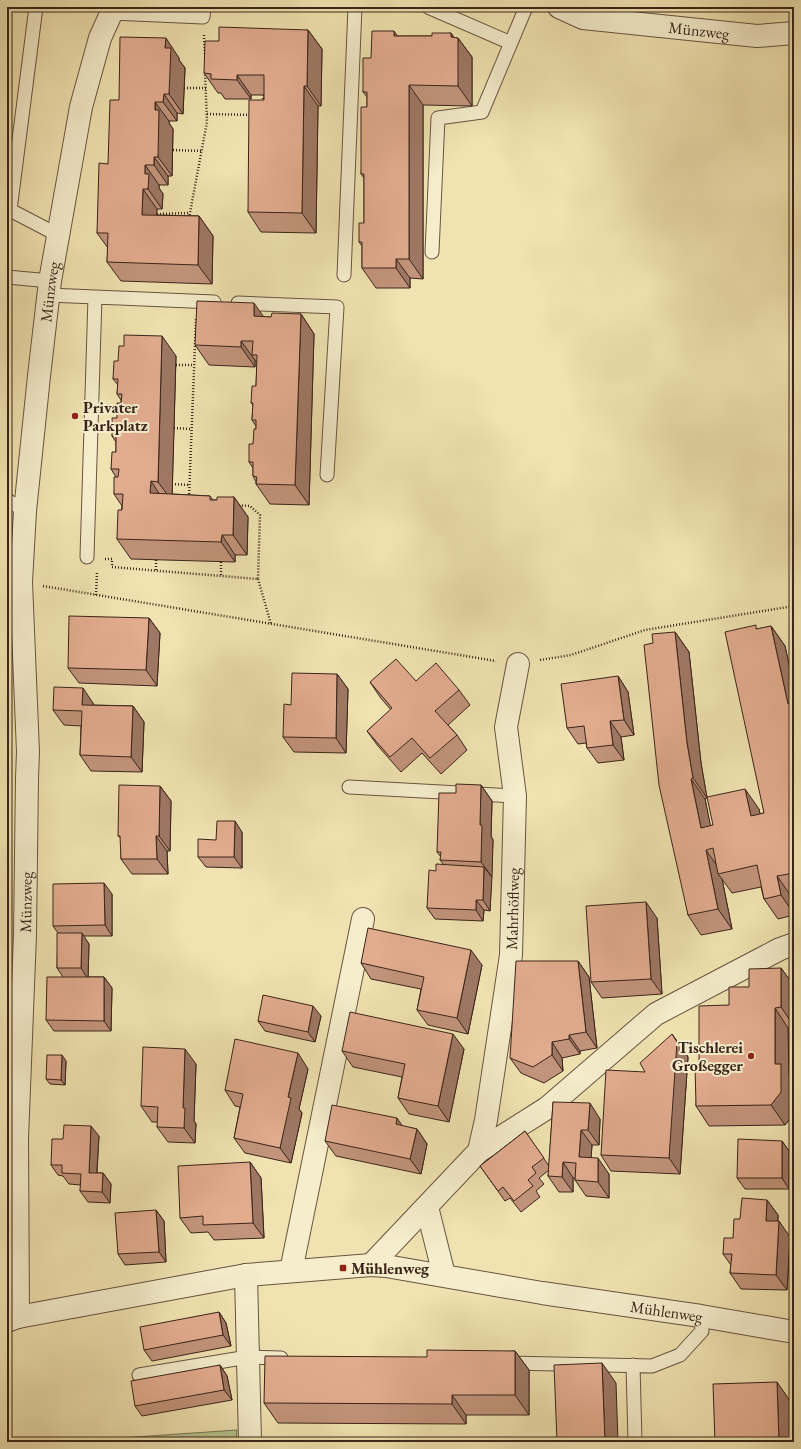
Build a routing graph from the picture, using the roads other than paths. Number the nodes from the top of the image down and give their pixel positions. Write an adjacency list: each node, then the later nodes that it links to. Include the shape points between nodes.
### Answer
1 (36, 7): 10 (lane, via 10,210)
2 (355, 7): 12 (lane)
3 (428, 7): 9 (lane)
4 (526, 7): 9 (lane)
5 (559, 7): 8 (street, Münzweg, via 583,18 757,36)
6 (113, 10): 7 (lane); 10 (street, Münzweg, via 100,38 82,107)
7 (204, 12)
8 (794, 33)
9 (511, 43): 11 (lane, via 482,112 438,118)
10 (58, 235): 14 (street, Münzweg)
11 (432, 252)
12 (344, 275)
13 (7, 277): 14 (lane)
14 (49, 288): 15 (lane); 18 (street, Münzweg)
15 (95, 297): 16 (lane, via 337,307); 19 (lane)
16 (327, 474)
17 (7, 500): 18 (lane)
18 (25, 511): 20 (street, Münzweg)
19 (92, 558)
20 (14, 581): 33 (street, Münzweg, via 28,752 26,935 17,1139)
21 (518, 664): 23 (street, Mahrhöflweg, via 506,727)
22 (349, 787): 23 (lane)
23 (515, 796): 26 (street, Mahrhöflweg, via 511,955)
24 (363, 919): 29 (street)
25 (794, 944): 26 (street, via 656,1014 547,1108)
26 (479, 1151): 27 (street)
27 (427, 1207): 28 (street); 31 (street)
28 (371, 1265): 29 (street, Mühlenweg); 31 (street, Mühlenweg)
29 (290, 1271): 30 (street, Mühlenweg)
30 (246, 1274): 33 (street, Mühlenweg); 35 (street)
31 (444, 1275): 32 (street, Mühlenweg, via 542,1293)
32 (701, 1316): 34 (street, Mühlenweg); 38 (lane, via 702,1331 680,1355 652,1366)
33 (13, 1319)
34 (794, 1332)
35 (248, 1357): 36 (lane); 39 (lane); 40 (street)
36 (295, 1358)
37 (492, 1362): 38 (lane)
38 (633, 1365): 41 (lane)
39 (139, 1375)
40 (250, 1442)
41 (635, 1442)

